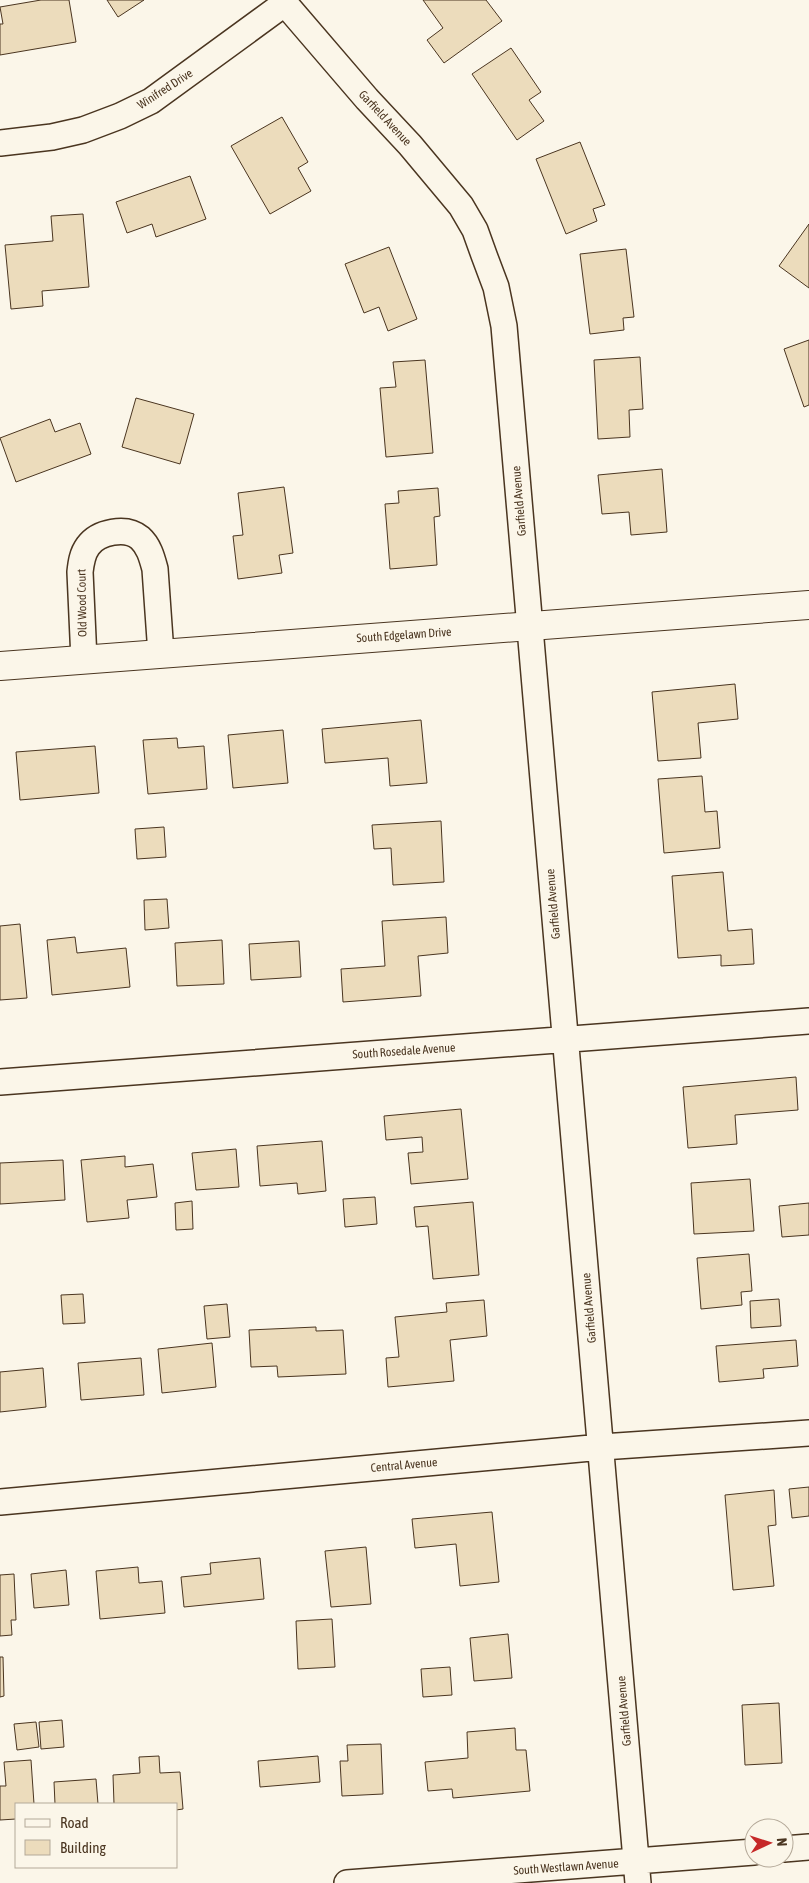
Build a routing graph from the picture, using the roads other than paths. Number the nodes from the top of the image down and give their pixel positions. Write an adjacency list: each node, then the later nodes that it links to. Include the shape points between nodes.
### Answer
1 (283, 2): 2 (street, Winifred Drive, via 151,101 83,130); 4 (street, Garfield Avenue, via 435,174 461,206 475,230 496,287 504,326)
2 (0, 143)
3 (809, 605): 4 (street, South Edgelawn Drive)
4 (530, 625): 5 (street, South Edgelawn Drive); 9 (street, Garfield Avenue)
5 (161, 654): 6 (street, South Edgelawn Drive); 6 (street, Old Wood Court, via 152,556 140,537 119,532 94,539 82,558)
6 (84, 660): 7 (street, South Edgelawn Drive)
7 (0, 666)
8 (809, 1021): 9 (street, South Rosedale Avenue)
9 (565, 1039): 10 (street, South Rosedale Avenue); 12 (street, Garfield Avenue)
10 (0, 1082)
11 (809, 1433): 12 (street, Central Avenue)
12 (602, 1447): 13 (street, Central Avenue); 17 (street, Garfield Avenue)
13 (0, 1502)
14 (809, 1847): 15 (street)
15 (794, 1848)
16 (744, 1854): 17 (street, South Westlawn Avenue)
17 (637, 1872): 18 (street, South Westlawn Avenue)
18 (347, 1883)

